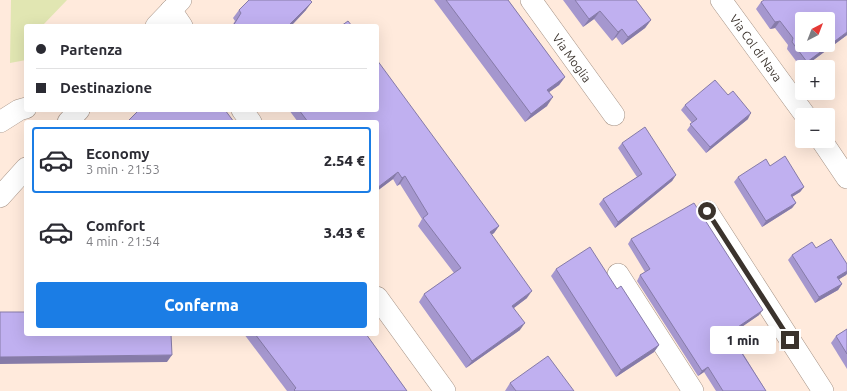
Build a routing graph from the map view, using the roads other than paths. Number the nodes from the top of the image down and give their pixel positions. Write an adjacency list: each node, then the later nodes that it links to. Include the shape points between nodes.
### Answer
1 (531, 0): 8 (street, Via Moglia)
2 (721, 0): 5 (street, Via Col di Nava)
3 (178, 12): 4 (street)
4 (159, 24)
5 (800, 108)
6 (24, 109): 9 (street)
7 (77, 112): 10 (street)
8 (614, 115)
9 (1, 118)
10 (70, 120)
11 (827, 148): 13 (street)
12 (24, 170): 14 (street)
13 (847, 178)
14 (0, 197)
15 (707, 211): 20 (street)
16 (618, 274): 19 (street)
17 (379, 300): 18 (street)
18 (445, 391)
19 (693, 391)
20 (823, 391)

